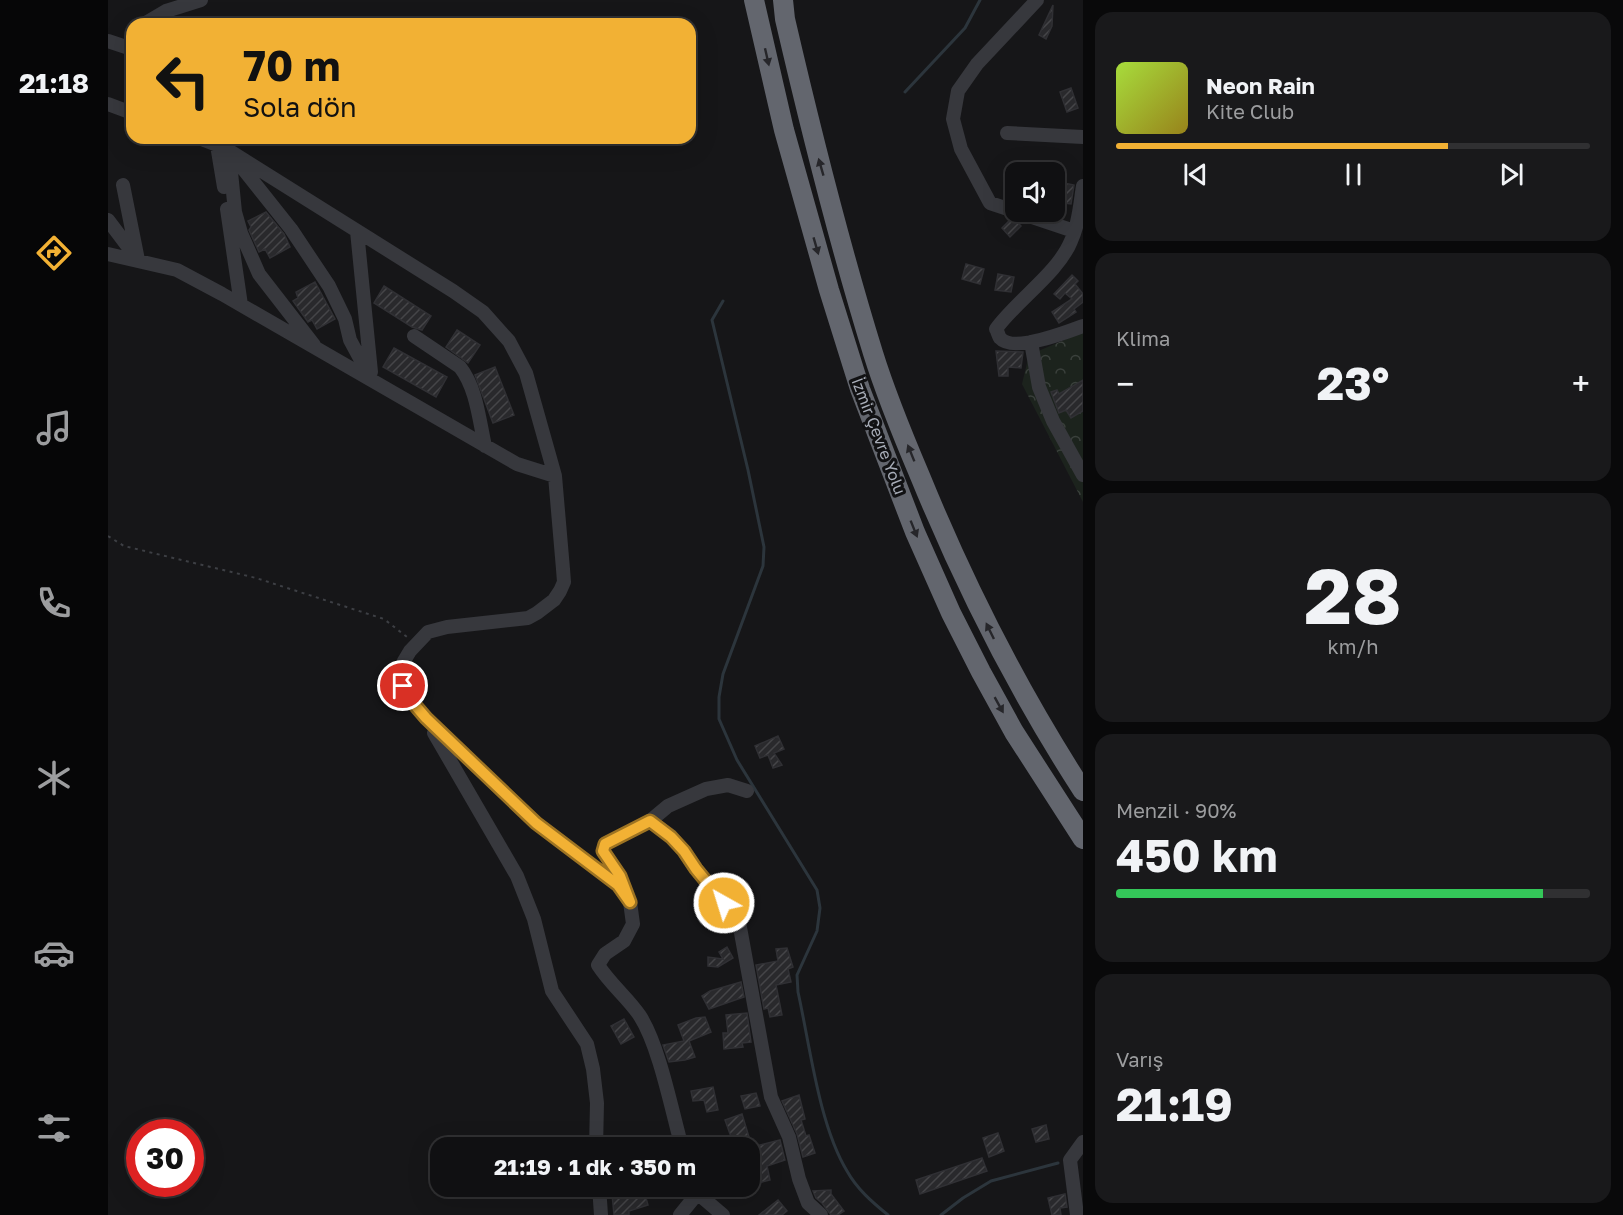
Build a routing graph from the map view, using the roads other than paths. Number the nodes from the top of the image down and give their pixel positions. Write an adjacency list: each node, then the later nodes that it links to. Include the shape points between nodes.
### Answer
1 (201, 0): 5 (street)
2 (754, 0): 33 (highway, İzmir Çevre Yolu, one-way to 33, via 784,130 829,290 860,389 915,532 981,672 1014,732)
3 (783, 0): 30 (highway, İzmir Çevre Yolu, one-way to 3, via 1004,658 953,555 903,434 873,354 816,149)
4 (1036, 0): 17 (street, via 977,64 958,91 953,118 961,149 990,203)
5 (154, 18)
6 (108, 41): 7 (street)
7 (126, 47)
8 (108, 104): 9 (street)
9 (126, 111)
10 (1007, 133): 11 (street)
11 (1083, 137)
12 (218, 145): 16 (street); 20 (street); 24 (street, via 235,212 259,274); 25 (street, via 291,229 329,286 350,340)
13 (123, 185): 19 (street)
14 (1083, 186): 17 (street)
15 (108, 220): 19 (street)
16 (357, 231): 25 (street); 28 (street, via 483,312 509,341 526,373)
17 (1074, 231): 23 (street, via 1063,255 996,329 1007,342)
18 (108, 254): 19 (street)
19 (138, 260): 20 (street, via 177,270)
20 (241, 305): 24 (street)
21 (1083, 326): 23 (street)
22 (414, 336): 26 (street, via 460,367 471,382)
23 (1031, 342): 27 (street, via 1039,387)
24 (317, 349): 25 (street)
25 (372, 381): 26 (street)
26 (485, 446): 28 (street, via 517,464)
27 (1083, 475)
28 (555, 476): 29 (street, via 564,582 554,600 528,618 438,629 416,643 404,661 401,677 408,697)
29 (426, 718): 34 (street, via 536,823 618,885); 35 (street, via 517,876 534,919 552,992 587,1044 597,1103)
30 (1083, 790)
31 (747, 791): 32 (street, via 728,785 706,789 668,806)
32 (650, 821): 34 (street, via 605,844 603,851 620,876); 44 (street, via 684,851 739,922 771,1097 789,1137 808,1203)
33 (1083, 839)
34 (630, 902): 36 (street, via 633,924 629,933 604,954 598,965 640,1016)
35 (596, 1137)
36 (680, 1137)
37 (1083, 1142): 45 (street, via 1070,1160)
38 (600, 1197): 41 (street)
39 (689, 1197): 42 (street)
40 (701, 1197): 43 (street)
41 (601, 1215)
42 (680, 1215)
43 (723, 1215)
44 (821, 1215)
45 (1077, 1215)

